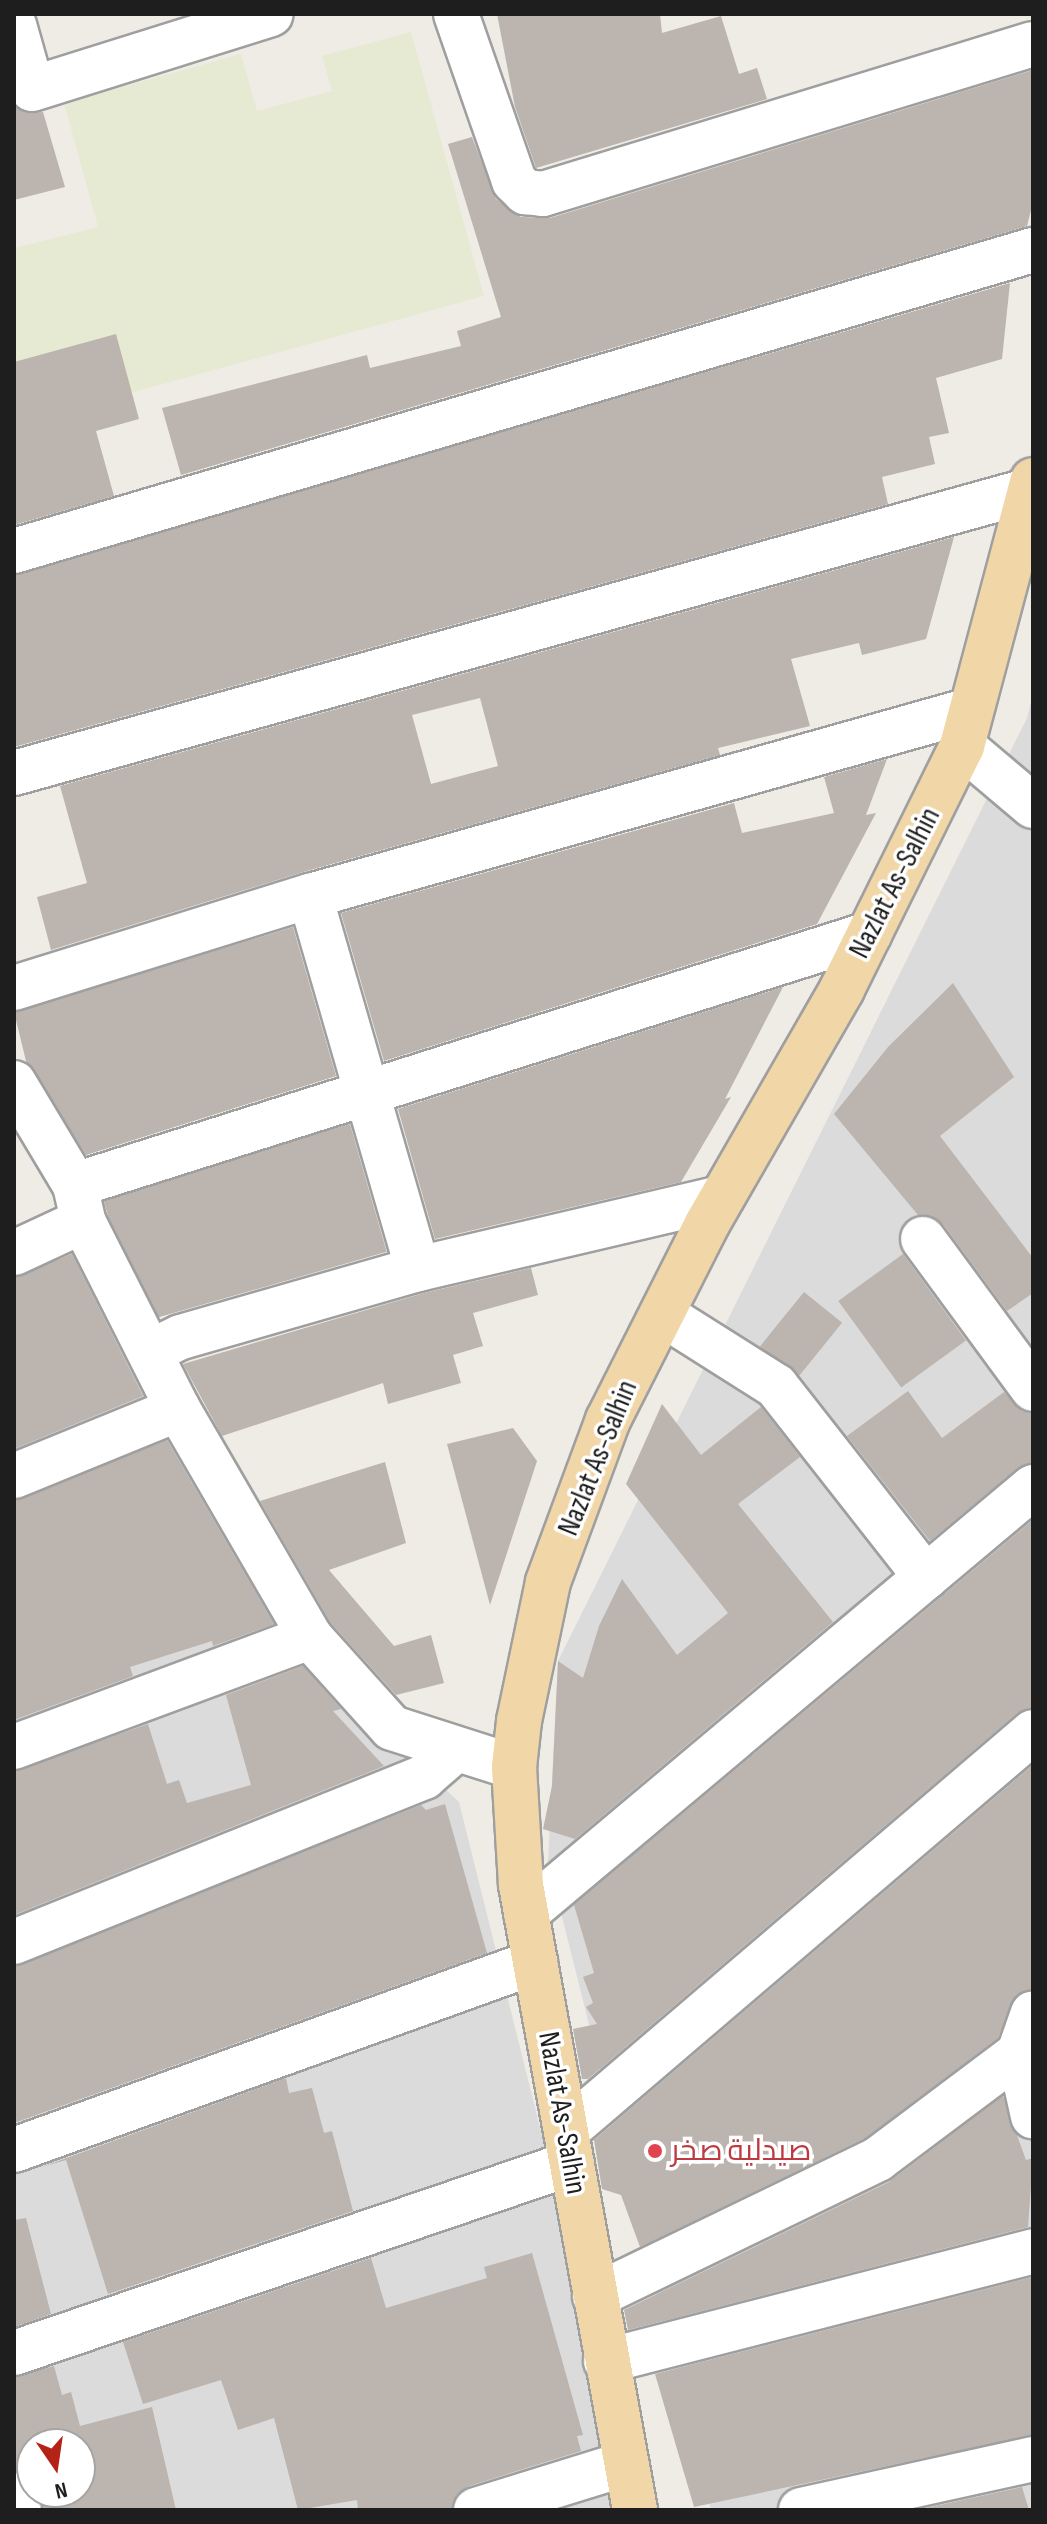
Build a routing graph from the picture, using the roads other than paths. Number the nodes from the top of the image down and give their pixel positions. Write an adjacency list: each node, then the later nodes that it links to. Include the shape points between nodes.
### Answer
1 (271, 14): 5 (street)
2 (456, 14): 4 (street, via 514,181 525,192 543,194)
3 (14, 25): 5 (street)
4 (1033, 44)
5 (23, 91)
6 (1033, 250): 8 (street)
7 (1032, 485): 9 (main road, Nazlat As-Salhin); 10 (street)
8 (14, 551)
9 (966, 728): 11 (street); 12 (street); 13 (main road, Nazlat As-Salhin)
10 (14, 773)
11 (1033, 806)
12 (310, 896): 14 (street); 16 (street)
13 (869, 934): 16 (street); 17 (main road, Nazlat As-Salhin)
14 (14, 988)
15 (14, 1083): 18 (street)
16 (368, 1092): 18 (street); 21 (street)
17 (721, 1198): 21 (street); 22 (main road, Nazlat As-Salhin)
18 (79, 1203): 20 (street); 23 (street)
19 (923, 1239): 24 (street)
20 (14, 1253)
21 (418, 1269): 23 (street, via 181,1337)
22 (662, 1314): 28 (street, via 776,1386); 33 (main road, Nazlat As-Salhin, via 608,1420 548,1582)
23 (150, 1352): 25 (street)
24 (1033, 1389)
25 (178, 1409): 26 (street); 29 (street)
26 (14, 1476)
27 (1033, 1487): 28 (street)
28 (926, 1577): 34 (street)
29 (310, 1637): 31 (street); 32 (street, via 392,1728)
30 (1033, 1732): 40 (street)
31 (14, 1747)
32 (454, 1751): 33 (street); 35 (street, via 424,1777)
33 (514, 1767): 34 (main road, Nazlat As-Salhin)
34 (526, 1913): 36 (main road, Nazlat As-Salhin)
35 (14, 1942)
36 (535, 1962): 40 (main road, Nazlat As-Salhin); 41 (street)
37 (1033, 2013): 38 (street)
38 (1026, 2052): 39 (street); 43 (street, via 878,2159)
39 (1033, 2116)
40 (569, 2147): 43 (main road, Nazlat As-Salhin); 44 (street)
41 (14, 2150)
42 (1033, 2251): 45 (street)
43 (595, 2296): 45 (main road, Nazlat As-Salhin)
44 (14, 2353)
45 (606, 2361): 47 (main road, Nazlat As-Salhin)
46 (1033, 2459): 52 (street)
47 (625, 2464): 50 (street); 51 (main road, Nazlat As-Salhin)
48 (14, 2495): 49 (street)
49 (19, 2510)
50 (476, 2510)
51 (635, 2510)
52 (801, 2510)

